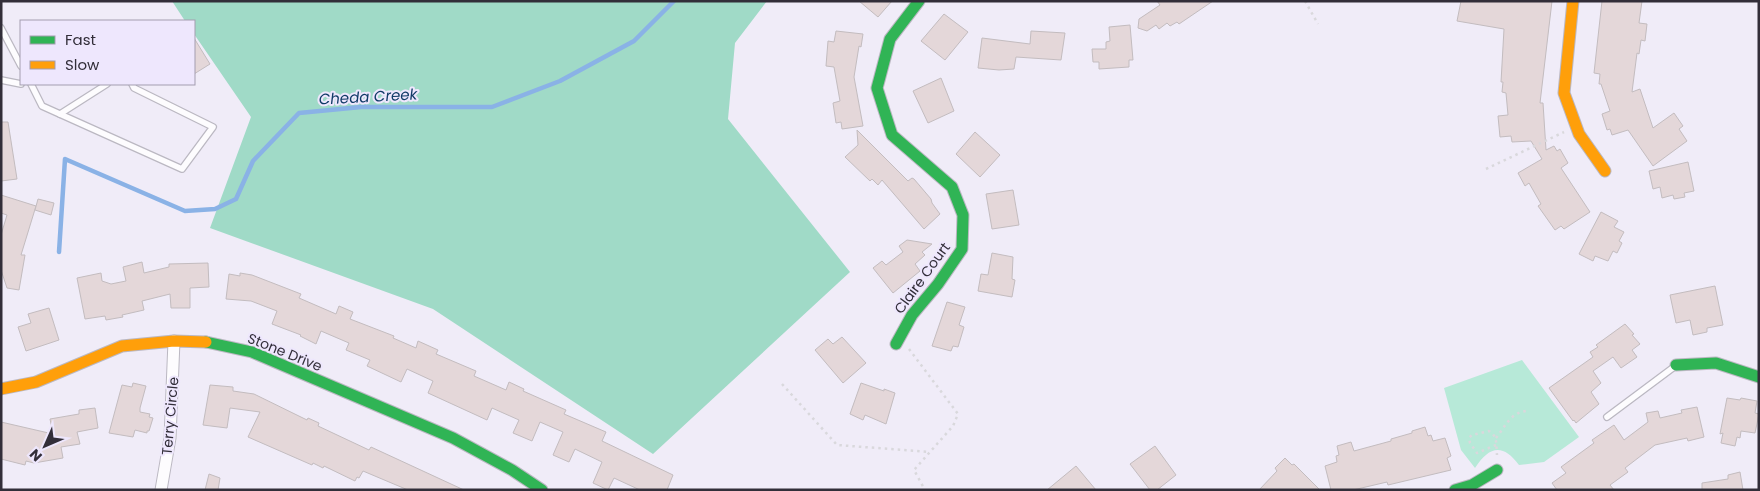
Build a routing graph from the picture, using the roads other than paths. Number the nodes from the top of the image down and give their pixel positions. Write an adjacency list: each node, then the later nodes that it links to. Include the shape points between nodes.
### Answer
1 (919, 1): 13 (street, Claire Court, via 890,39 877,88 892,135 952,187 963,215 962,250 912,315)
2 (1573, 1): 11 (street, via 1564,93 1579,134)
3 (1, 28): 4 (lane)
4 (20, 64)
5 (1, 80): 6 (lane)
6 (20, 84)
7 (31, 85): 10 (lane, via 42,106)
8 (105, 85): 10 (lane)
9 (132, 85): 10 (lane, via 213,127 182,169)
10 (60, 114)
11 (1605, 171)
12 (174, 341): 16 (street, Stone Drive, via 122,346 36,382); 19 (street, Terry Circle, via 170,438); 20 (street, Stone Drive, via 208,342 252,352 453,438)
13 (897, 342)
14 (1676, 365): 15 (street, via 1716,363); 17 (lane)
15 (1759, 377)
16 (1, 389)
17 (1607, 417)
18 (1498, 470): 21 (street, via 1472,485)
19 (161, 490)
20 (542, 490)
21 (1455, 490)

